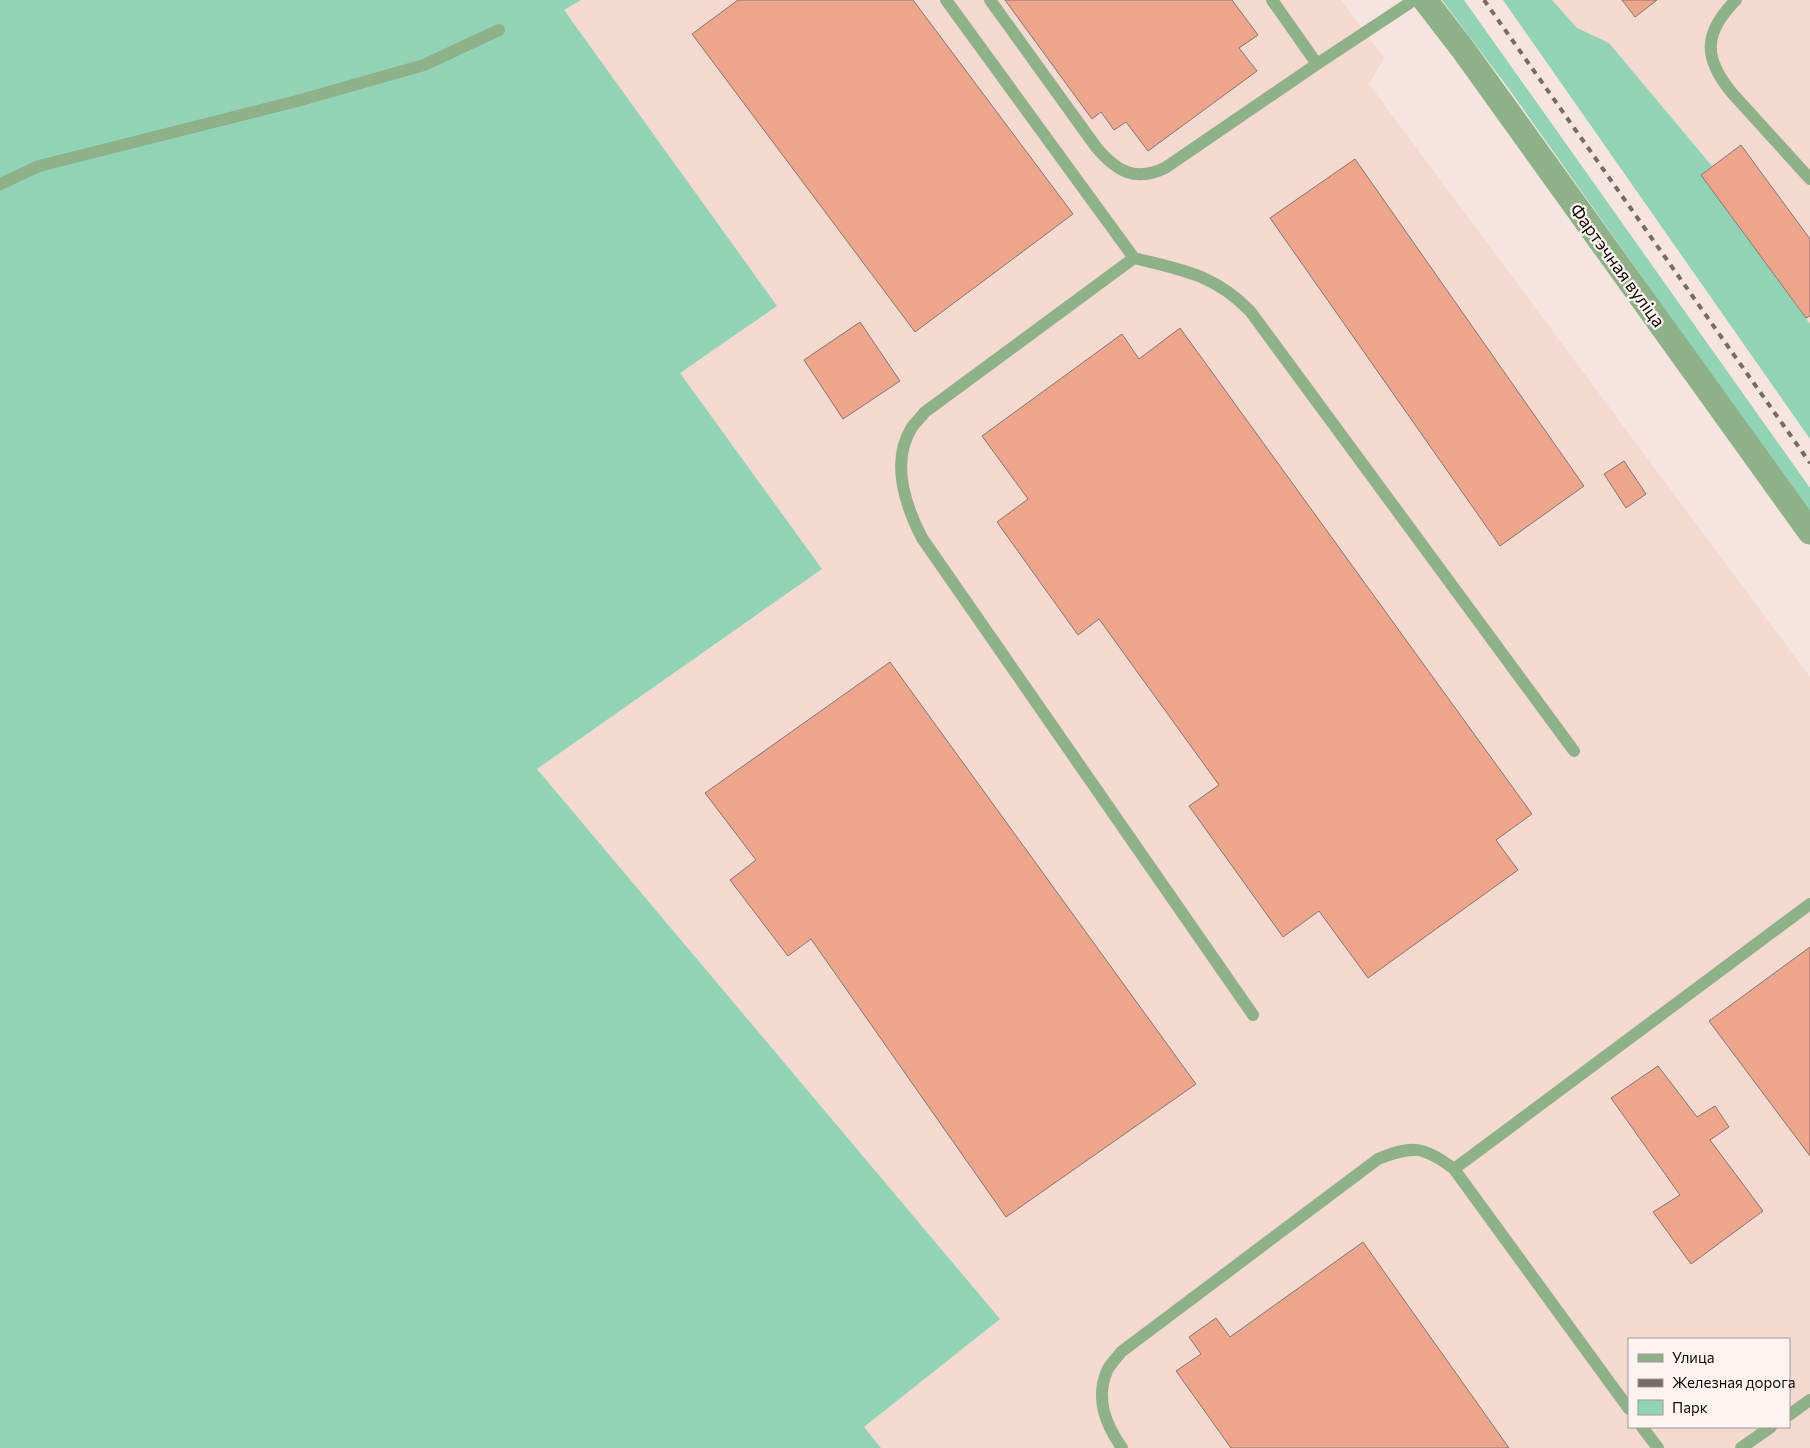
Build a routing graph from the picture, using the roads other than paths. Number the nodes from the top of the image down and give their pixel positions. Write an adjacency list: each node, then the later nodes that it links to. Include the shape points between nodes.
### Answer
1 (946, 0): 11 (lane)
2 (990, 0): 8 (lane, via 1096,147 1116,168 1128,174 1142,175 1165,168)
3 (1272, 0): 8 (lane)
4 (1414, 0): 8 (lane)
5 (1425, 0): 12 (street, Фартэчная вуліца)
6 (1736, 0): 9 (lane, via 1718,21 1712,35 1710,50 1714,66 1721,80)
7 (499, 30): 10 (lane, via 424,65 39,166)
8 (1317, 64)
9 (1810, 180)
10 (0, 184)
11 (1134, 258): 13 (lane, via 1201,276 1222,286 1250,311); 15 (lane, via 925,412 912,427 903,447 904,493 922,538)
12 (1810, 532)
13 (1574, 751)
14 (1810, 904): 16 (lane)
15 (1253, 1015)
16 (1454, 1169): 18 (lane); 22 (lane, via 1439,1157 1420,1150 1399,1150 1378,1159 1121,1352 1108,1370 1102,1390 1103,1412)
17 (1810, 1400): 19 (lane)
18 (1628, 1408)
19 (1790, 1414)
20 (1643, 1428): 23 (lane)
21 (1770, 1428): 24 (lane)
22 (1122, 1448)
23 (1658, 1448)
24 (1741, 1448)

